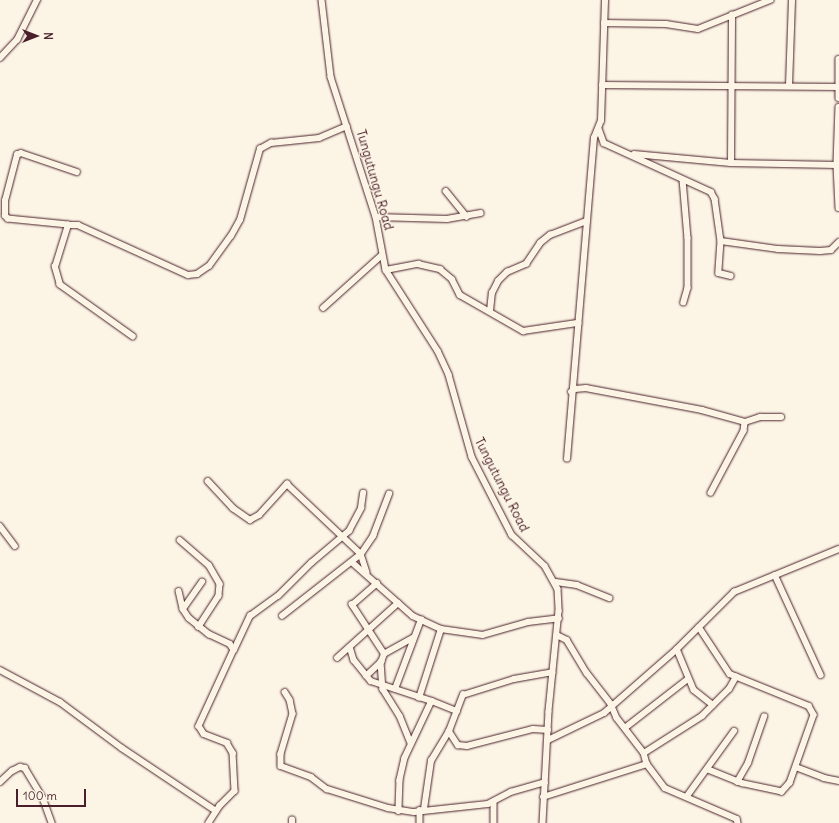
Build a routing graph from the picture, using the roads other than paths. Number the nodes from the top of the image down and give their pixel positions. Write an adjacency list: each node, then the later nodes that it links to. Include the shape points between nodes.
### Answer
1 (37, 0): 8 (street, via 17,40)
2 (322, 0): 17 (street, Tungutungu Road, via 331,77)
3 (605, 0): 7 (street)
4 (770, 0): 6 (street)
5 (792, 0): 12 (street)
6 (732, 15): 7 (street, via 692,30 666,24); 13 (street)
7 (604, 23): 11 (street)
8 (0, 58)
9 (839, 59): 10 (street)
10 (838, 69): 14 (street)
11 (602, 85): 13 (street); 18 (street)
12 (789, 86): 13 (street); 14 (street)
13 (733, 87): 20 (street)
14 (839, 87): 15 (street)
15 (839, 98)
16 (839, 107): 21 (street)
17 (347, 126): 28 (street, Tungutungu Road); 31 (street, via 319,138 271,143 260,149 240,220 232,236 209,266 197,274 188,275 78,225)
18 (599, 129): 19 (street, via 604,142); 30 (street, via 594,138)
19 (629, 154): 20 (street); 24 (street)
20 (731, 164): 21 (street)
21 (837, 165): 23 (street)
22 (77, 172): 31 (street, via 21,153 15,160 5,200 5,216 8,219)
23 (838, 175): 26 (street)
24 (683, 180): 32 (street, via 703,187 715,199); 37 (street, via 688,238 688,288)
25 (446, 191): 29 (street)
26 (839, 208)
27 (480, 213): 29 (street)
28 (376, 217): 29 (street, via 447,220); 34 (street, Tungutungu Road)
29 (467, 217)
30 (586, 221): 39 (street, via 550,235 540,243 526,264 507,272 498,281 492,293); 40 (street)
31 (68, 225): 41 (street, via 55,267 58,281 67,292)
32 (721, 240): 33 (street, via 778,249 820,251 831,250); 36 (street, via 719,273)
33 (839, 242)
34 (382, 255): 35 (street, Tungutungu Road); 38 (street)
35 (386, 270): 39 (street, via 418,264 434,266 452,279 460,295); 60 (street, Tungutungu Road, via 438,351 449,375 472,457 512,535 538,559)
36 (731, 276)
37 (684, 302)
38 (323, 308)
39 (490, 311): 40 (street, via 523,331)
40 (578, 323): 42 (street)
41 (133, 337)
42 (571, 392): 44 (street, via 586,388 702,410); 45 (street)
43 (781, 417): 44 (street, via 760,417)
44 (745, 422): 48 (street, via 744,431)
45 (567, 459)
46 (208, 481): 51 (street, via 232,508 250,520 259,515 287,484)
47 (363, 493): 51 (street, via 356,522)
48 (711, 493)
49 (389, 494): 55 (street, via 373,536)
50 (0, 526): 53 (street)
51 (344, 538): 55 (street); 77 (street, via 311,563 278,596 250,616)
52 (180, 540): 69 (street, via 210,565 220,584 219,596)
53 (15, 546)
54 (839, 549): 58 (street)
55 (361, 554): 56 (street); 57 (street)
56 (352, 562): 57 (street); 66 (street)
57 (367, 572): 61 (street)
58 (775, 575): 70 (street, via 734,592); 83 (street)
59 (202, 582): 65 (street)
60 (556, 582): 63 (street, via 577,585); 67 (street, Tungutungu Road, via 560,602)
61 (378, 583): 64 (street); 71 (street, via 352,605)
62 (179, 591): 65 (street)
63 (610, 598)
64 (398, 603): 68 (street); 71 (street)
65 (183, 609): 69 (street)
66 (282, 616)
67 (559, 618): 72 (street, via 528,622 483,634); 73 (street, Tungutungu Road)
68 (421, 620): 72 (street); 74 (street)
69 (199, 627): 77 (street, via 230,644)
70 (699, 627): 76 (street); 85 (street, via 726,670)
71 (370, 629): 75 (street); 78 (street)
72 (441, 629): 90 (street)
73 (556, 635): 82 (street, Tungutungu Road); 92 (street, via 567,640 587,673)
74 (413, 638): 78 (street); 88 (street)
75 (350, 647): 79 (street); 84 (street)
76 (676, 649): 86 (street, via 683,660); 92 (street)
77 (234, 650): 115 (street, via 199,726 204,734 227,743 233,753 235,791)
78 (384, 654): 80 (street)
79 (337, 658)
80 (381, 662): 84 (street); 87 (street)
81 (0, 670): 115 (street, via 60,702 122,748)
82 (552, 672): 94 (street, via 532,674 466,693); 97 (street, Tungutungu Road)
83 (821, 675)
84 (366, 676): 87 (street, via 371,681)
85 (736, 677): 93 (street); 104 (street, via 813,710 814,722)
86 (688, 679): 93 (street, via 697,694); 96 (street)
87 (381, 684): 88 (street); 101 (street, via 400,716)
88 (395, 689): 90 (street)
89 (285, 692): 113 (street, via 290,700 292,714 281,754 281,766 311,777 327,789)
90 (419, 698): 91 (street)
91 (432, 701): 94 (street); 101 (street)
92 (611, 704): 96 (street); 100 (street, via 598,716)
93 (713, 705): 102 (street, via 675,735)
94 (457, 711): 98 (street)
95 (764, 717): 109 (street, via 748,763)
96 (625, 728): 102 (street)
97 (548, 730): 98 (street, via 533,729 467,746 458,745); 100 (street, Tungutungu Road)
98 (449, 731): 114 (street, via 431,761)
99 (734, 731): 105 (street)
100 (548, 740): 108 (street, Tungutungu Road)
101 (411, 743): 113 (street, via 400,780)
102 (644, 753): 103 (street)
103 (647, 764): 110 (street, via 665,788); 111 (street)
104 (796, 766): 106 (street, via 824,778); 109 (street, via 790,783 782,792)
105 (708, 770): 109 (street); 110 (street)
106 (839, 781)
107 (0, 782): 116 (street, via 12,771 20,767 25,768 43,798)
108 (545, 782): 111 (street, Tungutungu Road); 112 (street, via 511,792)
109 (737, 782)
110 (687, 796): 121 (street, via 737,819)
111 (543, 797): 120 (street, Tungutungu Road)
112 (494, 802): 114 (street); 119 (street)
113 (399, 810): 114 (street)
114 (422, 810): 118 (street)
115 (216, 811): 117 (street)
116 (52, 823)
117 (209, 823)
118 (420, 823)
119 (494, 823)
120 (543, 823)
121 (738, 823)

